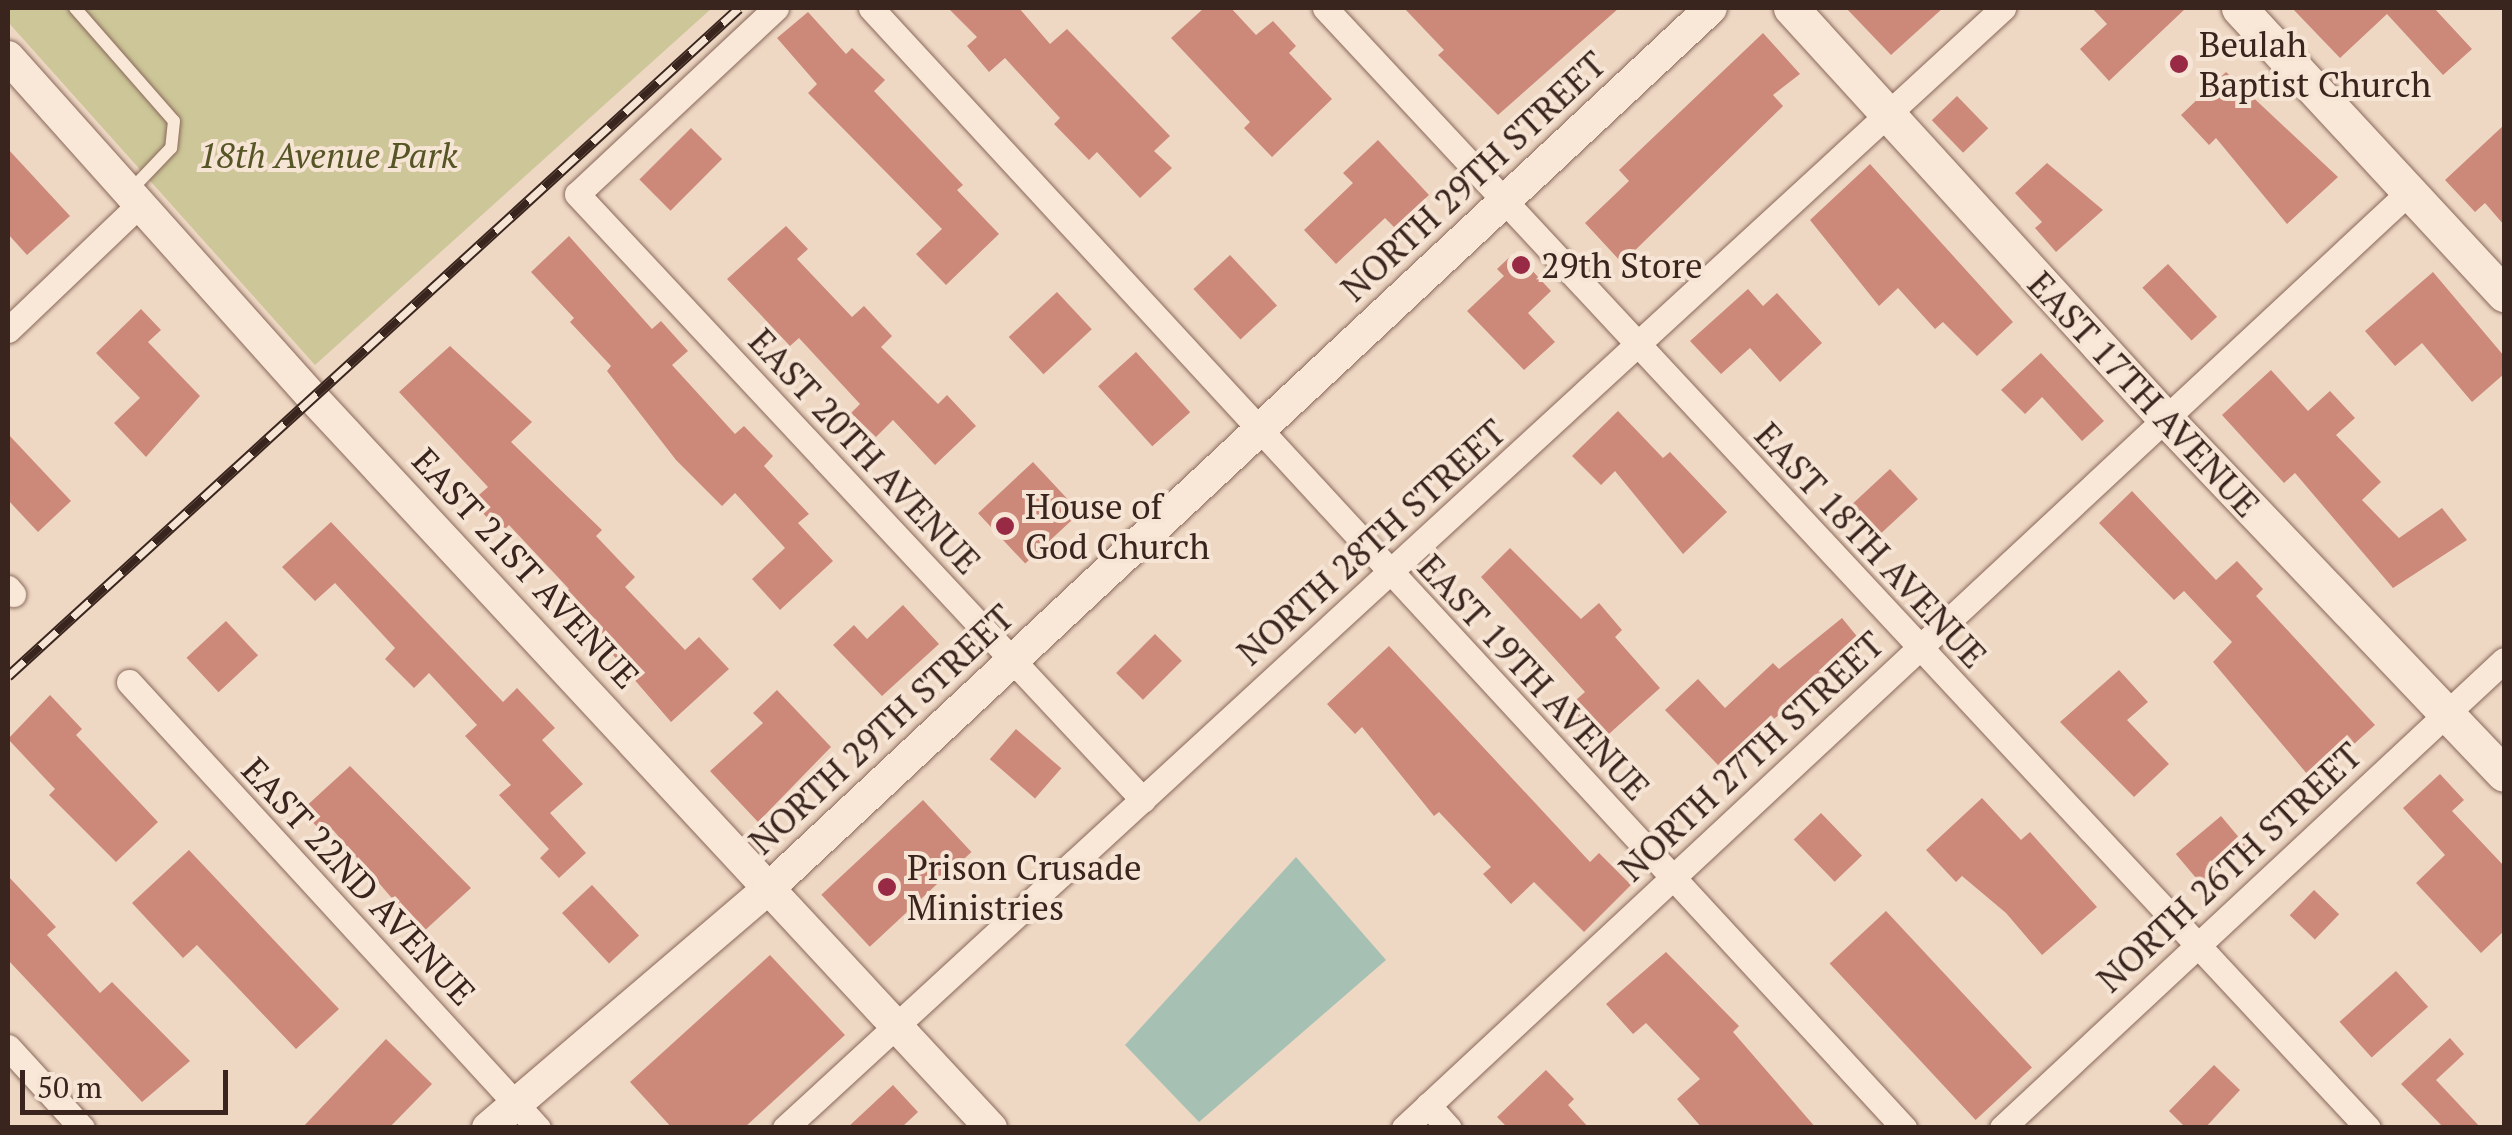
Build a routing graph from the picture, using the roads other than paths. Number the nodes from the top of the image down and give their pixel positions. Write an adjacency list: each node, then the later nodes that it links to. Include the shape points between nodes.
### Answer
1 (75, 8): 12 (lane, via 174,121 171,148)
2 (776, 8): 22 (street, EAST 20TH AVENUE, via 576,194)
3 (872, 8): 18 (street, EAST 19TH AVENUE)
4 (1325, 8): 13 (street, EAST 18TH AVENUE)
5 (1711, 8): 13 (street, NORTH 29TH STREET)
6 (1791, 8): 10 (main road, EAST 17TH AVENUE)
7 (2003, 8): 10 (street, NORTH 28TH STREET)
8 (2239, 8): 11 (main road)
9 (8, 57): 12 (street, EAST 21ST AVENUE)
10 (1887, 117): 16 (street, NORTH 28TH STREET); 17 (main road, EAST 17TH AVENUE)
11 (2410, 190): 14 (main road); 17 (street, NORTH 27TH STREET)
12 (135, 197): 15 (street); 28 (street, EAST 21ST AVENUE)
13 (1504, 200): 16 (street, EAST 18TH AVENUE); 18 (street, NORTH 29TH STREET)
14 (2502, 286)
15 (8, 330)
16 (1639, 346): 19 (street, NORTH 28TH STREET); 20 (street, EAST 18TH AVENUE)
17 (2163, 416): 20 (street, NORTH 27TH STREET); 24 (main road, EAST 17TH AVENUE)
18 (1260, 432): 19 (street, EAST 19TH AVENUE); 22 (street, NORTH 29TH STREET)
19 (1389, 572): 26 (street, NORTH 28TH STREET); 27 (street, EAST 19TH AVENUE)
20 (1918, 648): 27 (street, NORTH 27TH STREET); 29 (street, EAST 18TH AVENUE)
21 (2504, 660): 24 (street, NORTH 26TH STREET)
22 (1013, 662): 26 (street, EAST 20TH AVENUE); 28 (street, NORTH 29TH STREET)
23 (129, 682): 32 (street, EAST 22ND AVENUE)
24 (2447, 714): 25 (main road, EAST 17TH AVENUE); 29 (street, NORTH 26TH STREET)
25 (2504, 774)
26 (1143, 800): 30 (street, NORTH 28TH STREET)
27 (1673, 878): 33 (street, NORTH 27TH STREET); 41 (street, EAST 19TH AVENUE)
28 (768, 888): 30 (street, EAST 21ST AVENUE); 32 (street, NORTH 29TH STREET)
29 (2195, 944): 42 (street, NORTH 26TH STREET); 43 (street, EAST 18TH AVENUE)
30 (898, 1027): 37 (street, NORTH 28TH STREET); 38 (street, EAST 21ST AVENUE)
31 (8, 1047): 34 (street)
32 (516, 1102): 35 (street, NORTH 29TH STREET); 36 (street, EAST 22ND AVENUE)
33 (1428, 1105): 39 (street, NORTH 27TH STREET); 40 (street)
34 (82, 1128)
35 (488, 1128)
36 (538, 1128)
37 (786, 1128)
38 (991, 1128)
39 (1404, 1128)
40 (1449, 1128)
41 (1904, 1128)
42 (2002, 1128)
43 (2368, 1128)

